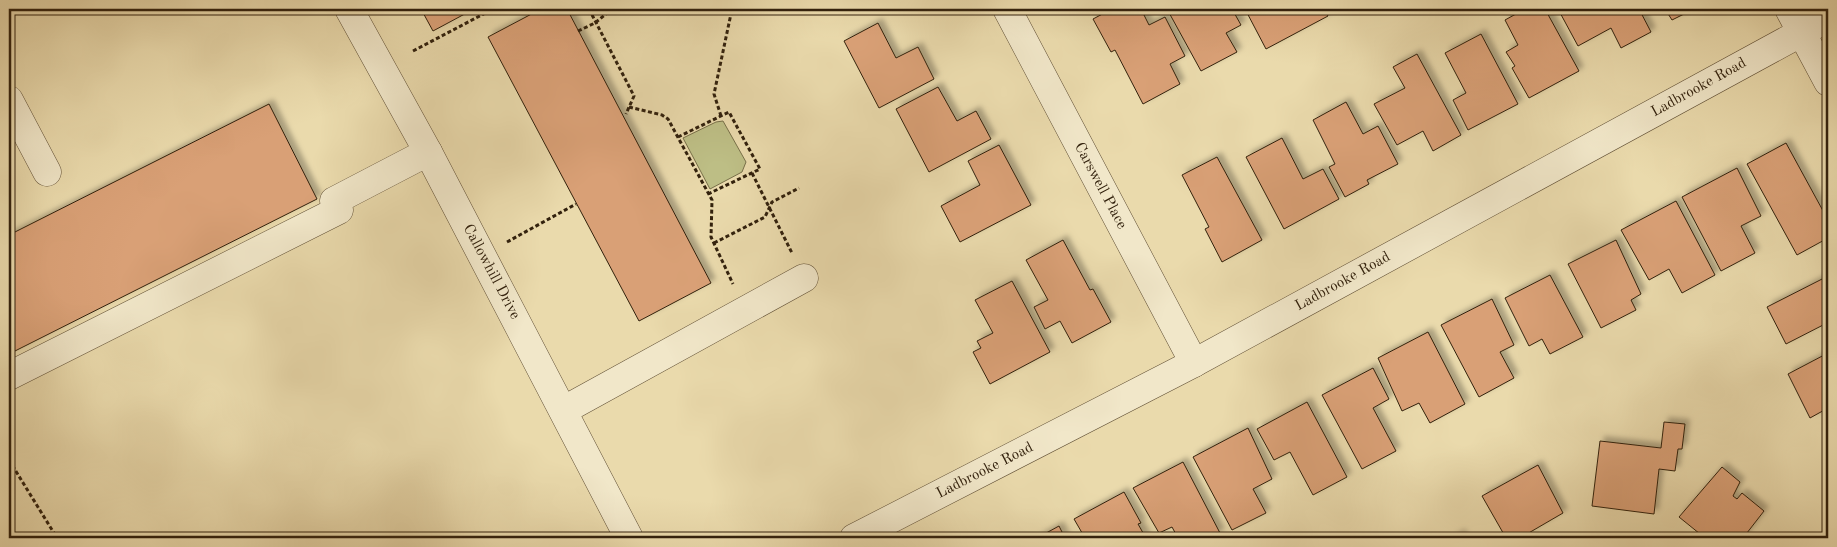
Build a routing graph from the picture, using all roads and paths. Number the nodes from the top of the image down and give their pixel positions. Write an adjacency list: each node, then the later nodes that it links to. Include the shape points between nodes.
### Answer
1 (349, 9): 18 (street, Callowhill Drive)
2 (493, 9): 11 (path)
3 (589, 9): 9 (path)
4 (612, 9): 9 (path)
5 (732, 9): 16 (path, via 714,94)
6 (1007, 9): 29 (street, Carswell Place)
7 (1828, 18): 8 (street, Ladbrooke Road)
8 (1795, 20): 12 (street); 29 (street, Ladbrooke Road)
9 (596, 22): 10 (path); 14 (path, via 634,96)
10 (578, 31)
11 (414, 51)
12 (1828, 82)
13 (9, 100): 19 (street)
14 (629, 107): 15 (path); 17 (path, via 662,115)
15 (626, 114)
16 (721, 116): 17 (path); 20 (path, via 730,112 760,169)
17 (678, 137): 22 (path)
18 (428, 152): 30 (street, via 334,201 339,210); 31 (street, Callowhill Drive)
19 (47, 172)
20 (752, 173): 22 (path); 24 (path)
21 (799, 188): 24 (path, via 772,202)
22 (708, 194): 26 (path, via 712,200 711,237)
23 (576, 204): 25 (path)
24 (770, 210): 26 (path, via 765,217); 27 (path)
25 (520, 235)
26 (714, 243): 28 (path)
27 (800, 270): 31 (street)
28 (737, 291)
29 (1194, 363): 35 (street, Ladbrooke Road)
30 (9, 376)
31 (564, 410): 34 (street, Callowhill Drive)
32 (9, 460): 33 (path)
33 (57, 538)
34 (630, 538)
35 (854, 538)

